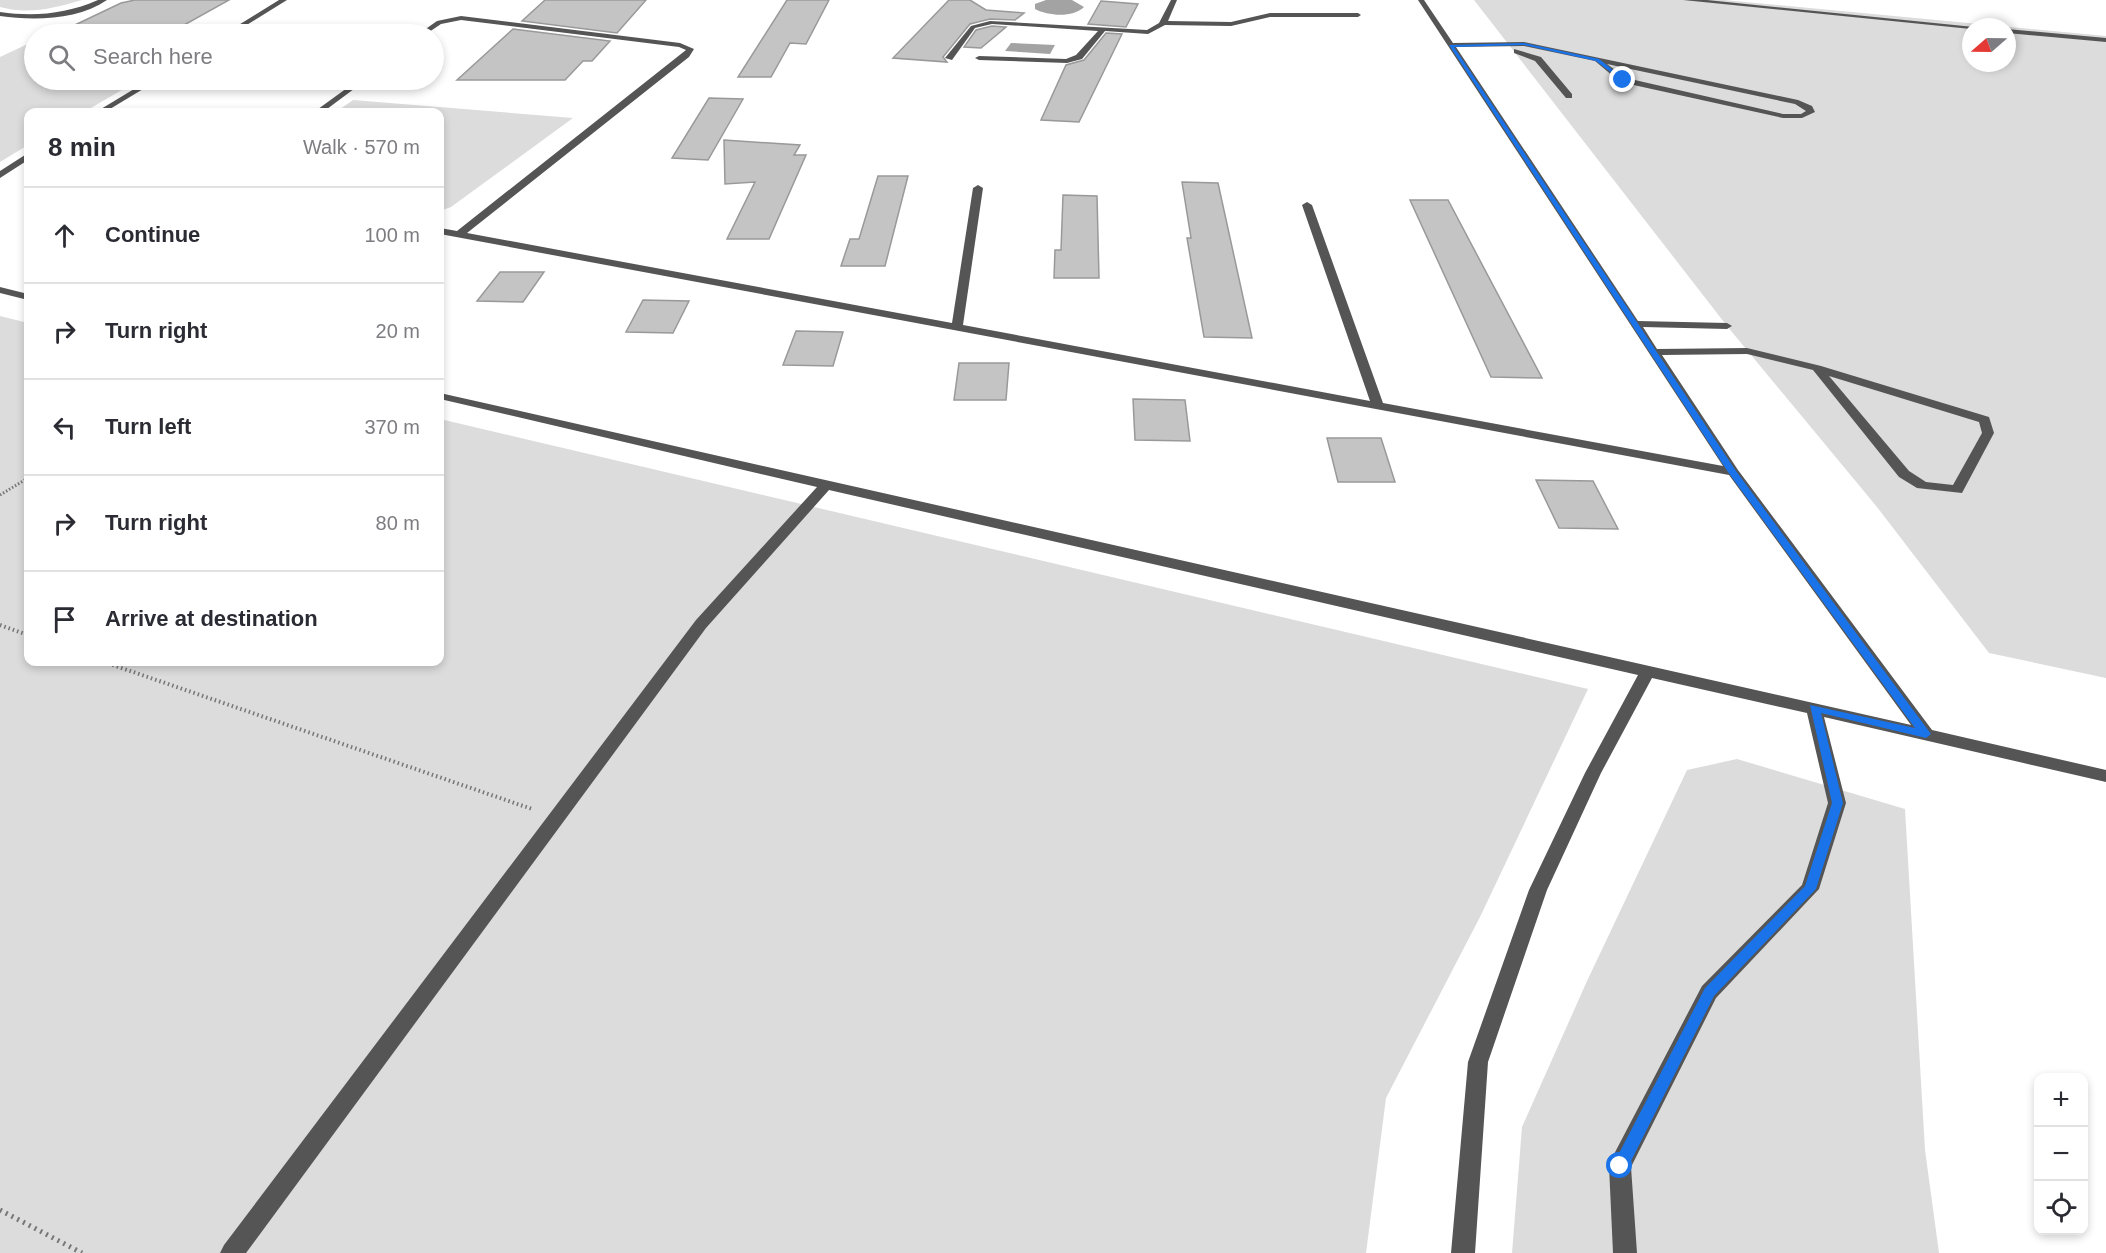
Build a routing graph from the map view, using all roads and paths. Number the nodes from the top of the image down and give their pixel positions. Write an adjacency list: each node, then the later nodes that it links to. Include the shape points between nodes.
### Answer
1 (104, 0): 7 (street, via 81,11 54,16)
2 (284, 0): 10 (street)
3 (1174, 0): 9 (street)
4 (1421, 0): 16 (street)
5 (1686, 0): 6 (street)
6 (1698, 3): 12 (street)
7 (0, 14)
8 (1358, 15): 9 (street, via 1270,15 1231,24)
9 (1164, 23): 13 (street, via 1148,32)
10 (244, 24)
11 (436, 24): 30 (street, via 461,18 690,49)
12 (1962, 26)
13 (1104, 28): 17 (street, via 984,24 973,27); 18 (street, via 1079,57 1067,61)
14 (2016, 32): 15 (street)
15 (2106, 40)
16 (1451, 45): 19 (street, via 1524,44); 22 (street, via 1532,54); 33 (street)
17 (949, 58)
18 (979, 58)
19 (1598, 60): 19 (street, via 1798,102 1811,112 1783,116 1623,80)
20 (137, 90): 23 (street)
21 (348, 90): 24 (street)
22 (1569, 96)
23 (107, 108)
24 (324, 108)
25 (24, 160): 26 (street)
26 (0, 175)
27 (978, 188): 35 (street)
28 (1307, 205): 39 (street)
29 (444, 232): 30 (street)
30 (458, 235): 35 (street)
31 (0, 290): 32 (street)
32 (24, 296)
33 (1635, 324): 34 (street); 36 (street)
34 (1727, 326)
35 (957, 328): 39 (street)
36 (1653, 352): 37 (street, via 1747,351); 40 (street)
37 (1817, 369): 37 (street, via 1985,420 1988,433 1958,490 1922,485 1904,474)
38 (444, 397): 42 (street)
39 (1378, 406): 40 (street)
40 (1733, 472): 49 (street)
41 (24, 480): 43 (path)
42 (825, 486): 47 (street); 51 (street, via 701,624)
43 (0, 495)
44 (0, 625): 45 (path)
45 (24, 634)
46 (117, 666): 51 (path)
47 (1648, 670): 48 (street); 55 (street, via 1593,773 1538,890 1478,1062)
48 (1814, 708): 49 (street); 56 (street, via 1838,803 1810,889 1709,992 1620,1166)
49 (1926, 734): 50 (street)
50 (2106, 776)
51 (557, 818): 54 (street)
52 (0, 1210): 53 (path)
53 (82, 1253)
54 (232, 1253)
55 (1463, 1253)
56 (1625, 1253)

